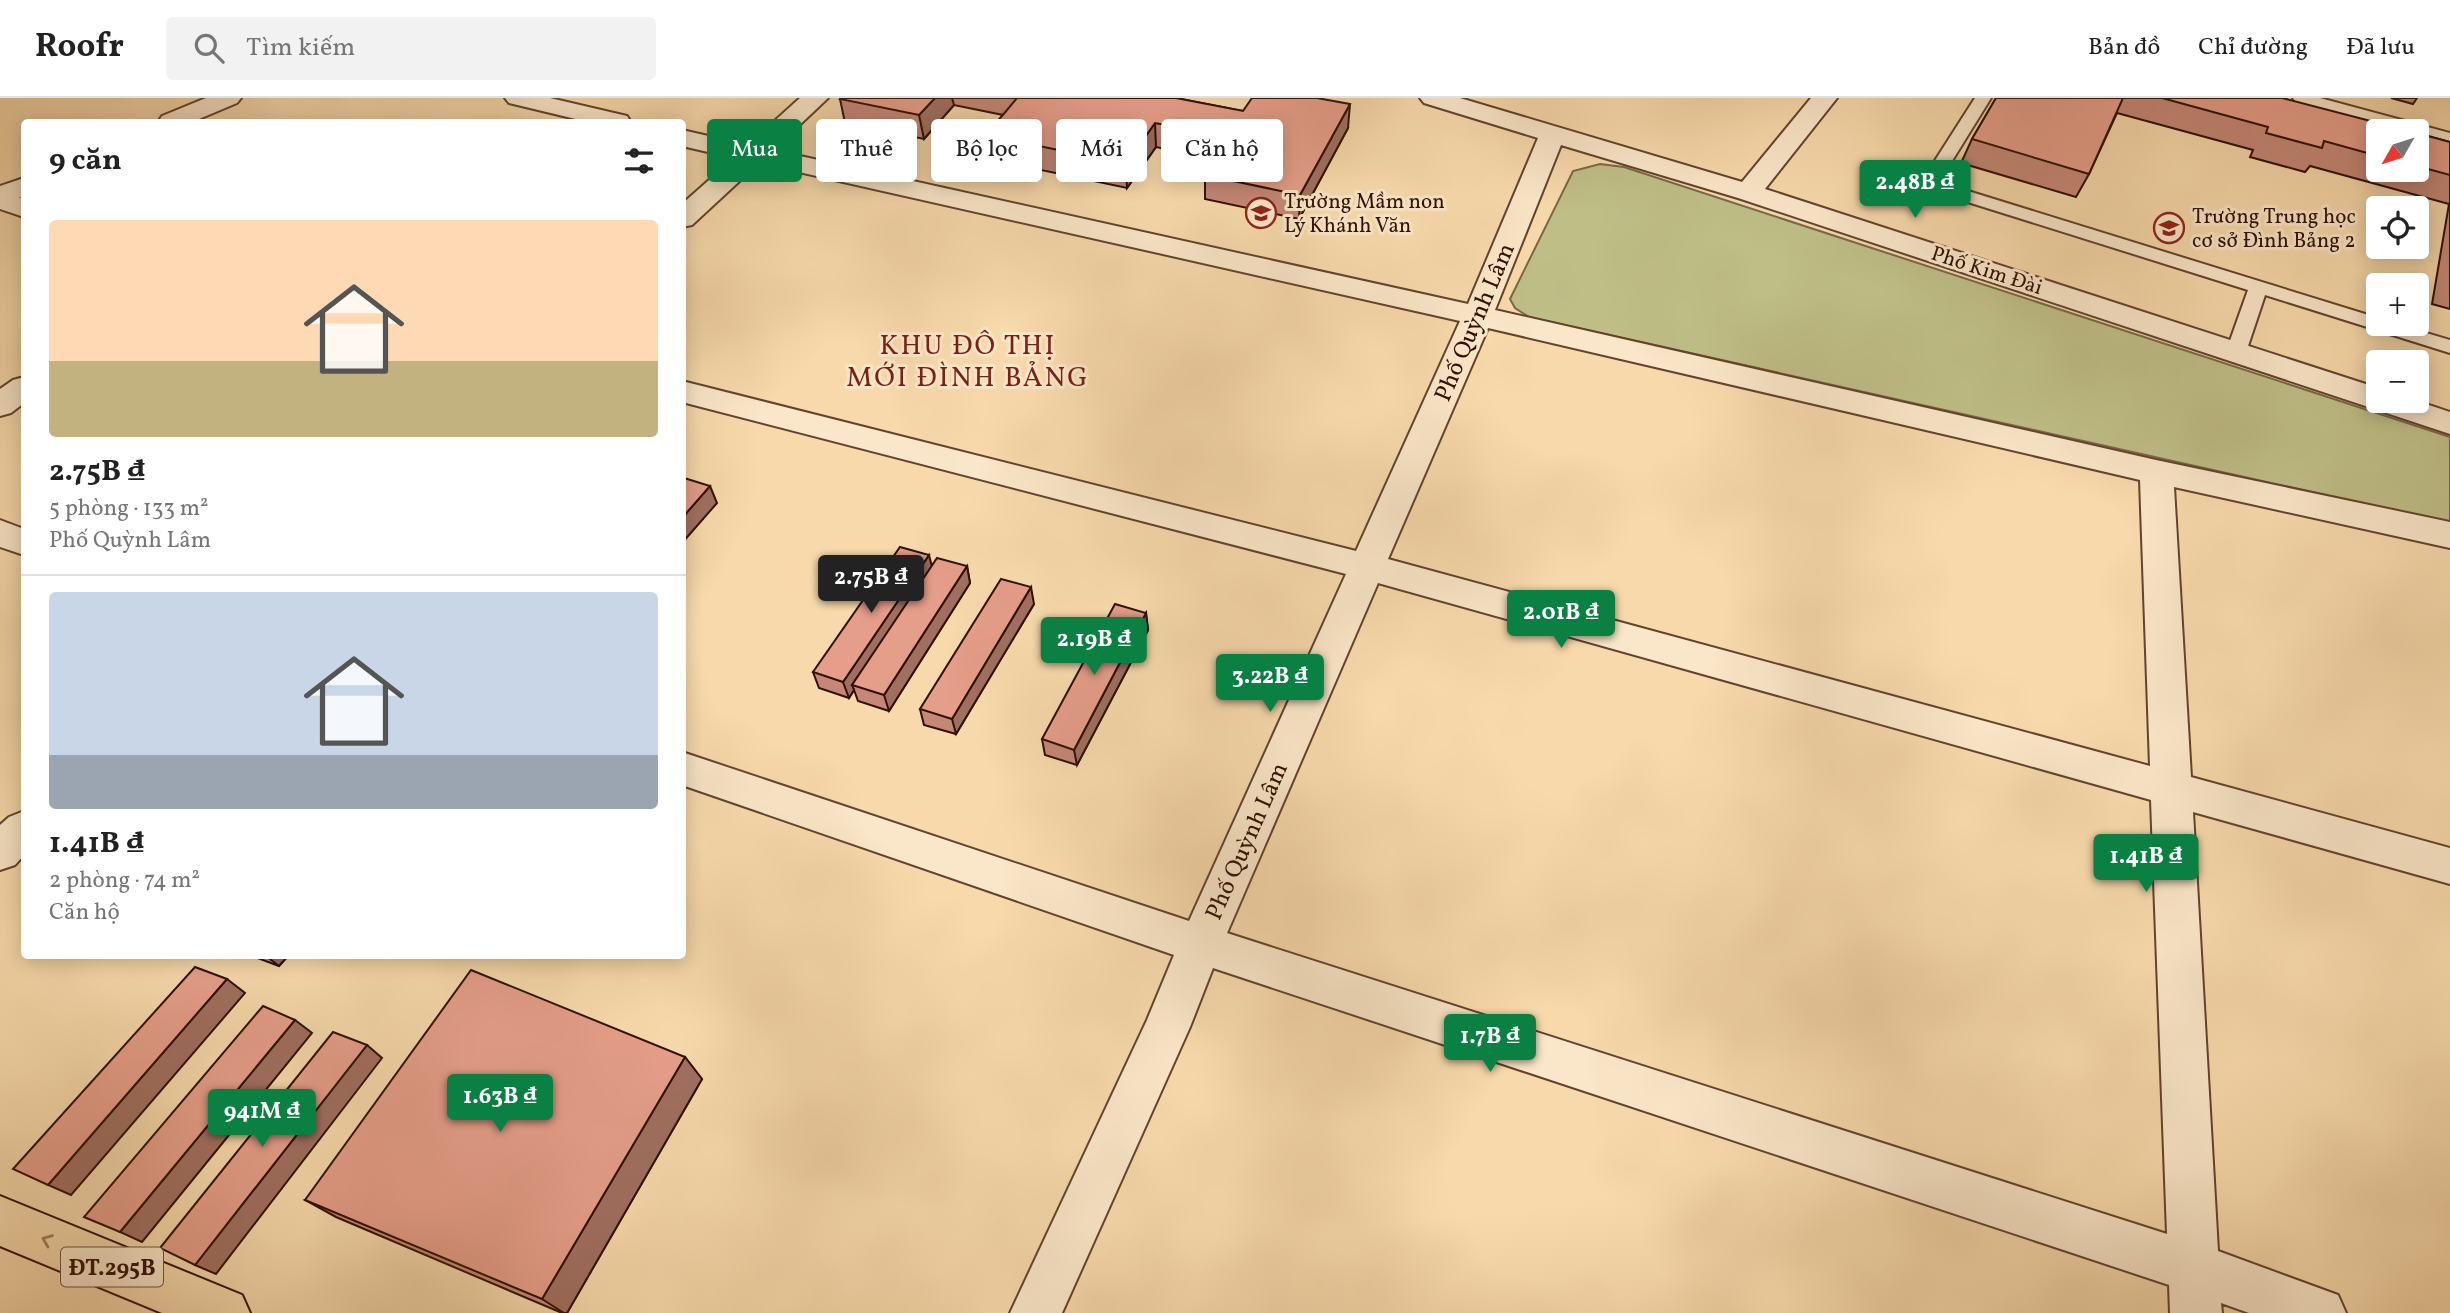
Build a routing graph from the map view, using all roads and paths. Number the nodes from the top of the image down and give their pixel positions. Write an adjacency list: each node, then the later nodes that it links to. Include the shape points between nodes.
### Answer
1 (228, 98): 8 (street)
2 (518, 98): 9 (street)
3 (814, 98): 10 (street)
4 (1433, 98): 11 (street, Phố Kim Đài)
5 (1824, 98): 18 (street)
6 (1983, 98): 22 (lane, via 1929,184)
7 (2301, 98): 12 (lane)
8 (178, 119)
9 (606, 119)
10 (791, 119)
11 (1552, 135): 18 (street, Phố Kim Đài); 23 (street, Phố Quỳnh Lâm)
12 (2450, 138)
13 (686, 139): 14 (street)
14 (707, 144)
15 (802, 166): 23 (street)
16 (722, 182): 21 (street)
17 (21, 188): 19 (street)
18 (1748, 192): 25 (street, Phố Kim Đài)
19 (0, 198): 20 (street)
20 (21, 208)
21 (686, 215)
22 (2258, 288): 24 (lane); 25 (lane)
23 (1478, 316): 32 (street); 36 (street, Phố Quỳnh Lâm)
24 (2450, 348)
25 (2236, 352): 28 (street, Phố Kim Đài)
26 (21, 389): 29 (street)
27 (686, 392): 36 (street)
28 (2366, 395)
29 (0, 405)
30 (2420, 413): 31 (street, Phố Kim Đài)
31 (2450, 423)
32 (2157, 472): 34 (street); 38 (street)
33 (0, 533): 35 (street)
34 (2450, 535)
35 (21, 541)
36 (1368, 567): 38 (street); 42 (street, Phố Quỳnh Lâm)
37 (686, 769): 42 (street)
38 (2173, 789): 41 (street); 44 (street)
39 (21, 832): 40 (street)
40 (0, 852)
41 (2450, 866)
42 (1200, 944): 44 (street); 46 (street, Phố Quỳnh Lâm, via 1167,1027)
43 (0, 1221): 45 (main road, ĐT.295B, one-way to 43)
44 (2195, 1268): 47 (street); 48 (street)
45 (223, 1313)
46 (1036, 1313)
47 (2196, 1313)
48 (2320, 1313)

